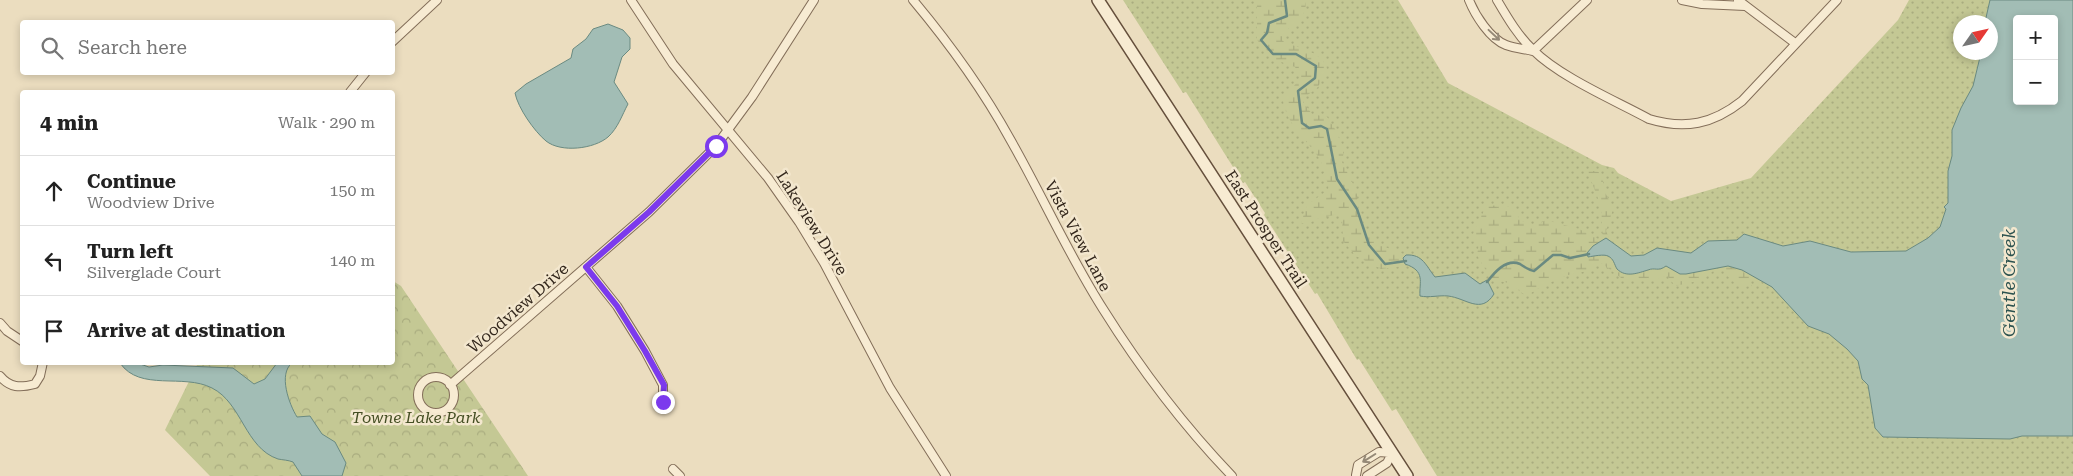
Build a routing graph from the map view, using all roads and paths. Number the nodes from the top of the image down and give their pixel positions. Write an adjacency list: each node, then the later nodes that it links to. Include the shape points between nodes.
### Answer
1 (437, 0): 13 (street)
2 (631, 0): 18 (street, Lakeview Drive, via 673,64)
3 (814, 0): 18 (street, Woodview Drive)
4 (913, 0): 30 (street, Vista View Lane, via 989,104 1073,259 1124,342 1189,428)
5 (1098, 0): 26 (main road, East Prosper Trail)
6 (1469, 0): 15 (street, one-way to 15, via 1490,34 1504,45)
7 (1497, 0): 15 (street)
8 (1587, 0): 15 (street)
9 (1738, 0): 12 (street)
10 (1837, 0): 14 (street)
11 (1688, 1): 12 (street)
12 (1745, 6): 14 (street)
13 (395, 39)
14 (1795, 43): 15 (street, via 1742,101 1725,114 1687,125 1649,119 1552,66)
15 (1533, 50)
16 (364, 75): 17 (street)
17 (352, 90)
18 (730, 129): 19 (street, Woodview Drive, via 683,180); 29 (street, Lakeview Drive, via 799,222 890,388)
19 (586, 267): 24 (street, Woodview Drive); 25 (street, via 617,306 645,351 664,385)
20 (0, 323): 21 (street)
21 (20, 341)
22 (43, 365): 23 (street, via 35,384 12,386)
23 (0, 376)
24 (450, 385): 24 (street, via 440,378 427,380 419,391 422,406 436,413 448,408 454,397)
25 (663, 402)
26 (1392, 453): 31 (street, one-way to 31, via 1379,452 1358,465); 33 (street, via 1386,463); 34 (main road, East Prosper Trail)
27 (673, 469): 28 (street)
28 (680, 476)
29 (946, 476)
30 (1232, 476)
31 (1355, 476): 32 (street)
32 (1363, 476)
33 (1367, 476)
34 (1407, 476)

